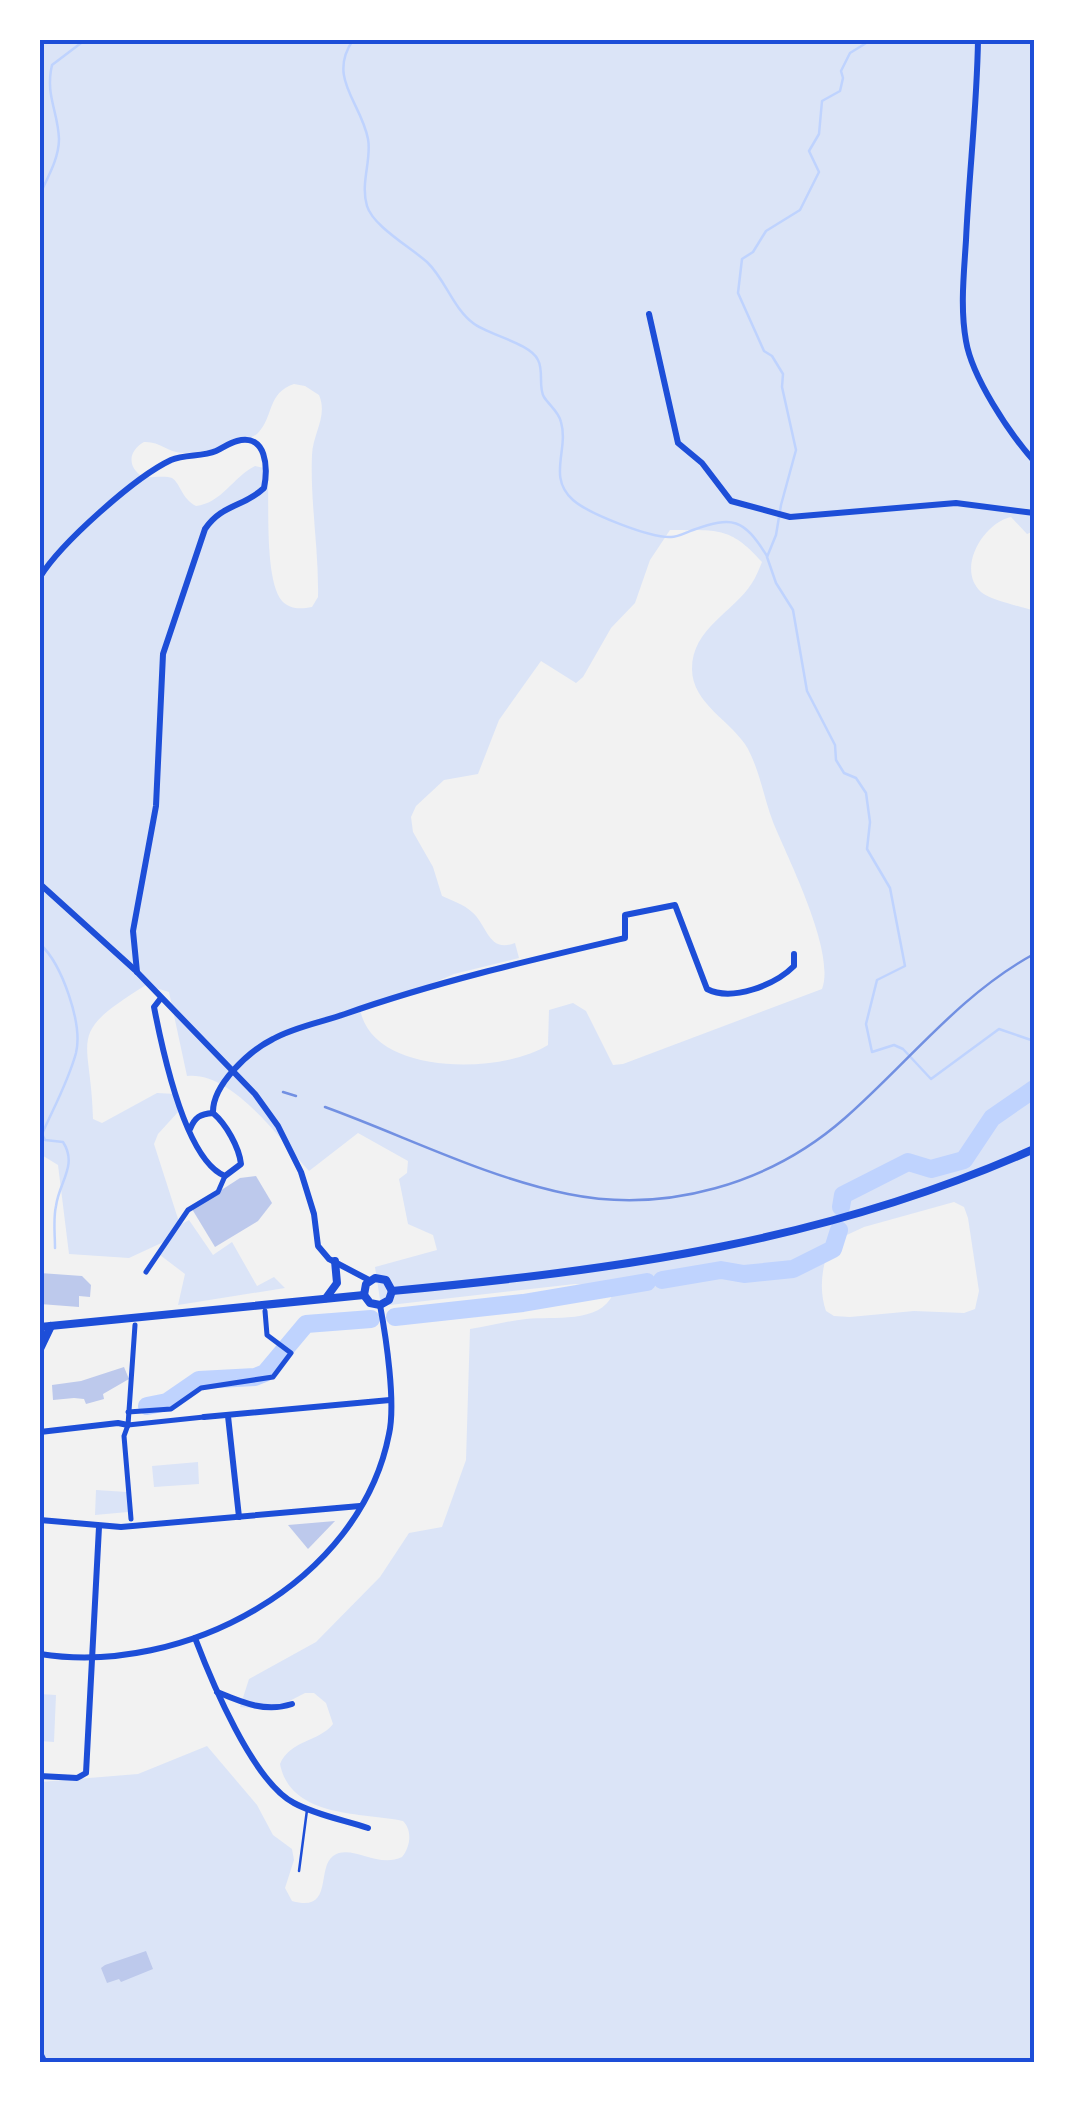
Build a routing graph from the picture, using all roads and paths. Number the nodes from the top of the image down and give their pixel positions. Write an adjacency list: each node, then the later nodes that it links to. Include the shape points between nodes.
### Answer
1 (978, 40): 3 (street, via 962,297 966,343 990,398)
2 (648, 314): 4 (street, via 678,443 731,501 790,517 956,502)
3 (1034, 460)
4 (1034, 513)
5 (40, 576): 8 (street, via 122,494 162,465 234,441 259,444 264,488 215,515 205,529 163,654 156,806 133,930)
6 (40, 884): 8 (street)
7 (794, 954): 10 (street, via 794,966 782,978 718,995 707,989 675,905 634,911 625,914 625,938 325,1020 273,1038)
8 (137, 972): 9 (street)
9 (161, 998): 10 (street); 12 (street, via 154,1008 169,1079)
10 (234, 1072): 11 (street, via 221,1086); 15 (street, via 293,1154 318,1246)
11 (213, 1112): 12 (street); 14 (street, via 242,1164)
12 (190, 1129): 14 (street, via 215,1172)
13 (1034, 1150): 18 (street, via 918,1197 767,1239)
14 (226, 1176): 16 (street, via 218,1192 188,1210)
15 (335, 1262): 17 (street); 20 (street, via 337,1283)
16 (146, 1272)
17 (369, 1280): 18 (street, via 386,1280); 19 (street)
18 (392, 1291): 21 (street)
19 (364, 1295): 20 (street); 21 (street)
20 (326, 1298): 24 (street)
21 (380, 1305): 27 (street)
22 (264, 1311): 28 (street, via 268,1335 289,1352 277,1374 201,1388 171,1409)
23 (135, 1325): 28 (street)
24 (51, 1326): 25 (street); 26 (street)
25 (40, 1327)
26 (40, 1349)
27 (390, 1400): 29 (street); 33 (street, via 383,1460)
28 (128, 1412): 31 (street)
29 (228, 1416): 30 (street); 35 (street)
30 (204, 1417): 31 (street)
31 (128, 1425): 32 (street); 36 (street)
32 (40, 1432)
33 (362, 1506): 34 (street); 38 (street)
34 (339, 1508): 35 (street); 38 (street)
35 (239, 1517): 39 (street)
36 (131, 1519)
37 (40, 1520): 39 (street)
38 (350, 1524): 40 (street, via 289,1586)
39 (99, 1527): 42 (street)
40 (195, 1638): 42 (street); 43 (street)
41 (40, 1654): 42 (street)
42 (92, 1658): 45 (street, via 86,1773)
43 (216, 1692): 44 (street, via 256,1706); 46 (street, via 274,1786)
44 (292, 1704)
45 (40, 1776)
46 (308, 1808): 47 (street); 48 (lane)
47 (368, 1828)
48 (299, 1872)
49 (40, 2055): 50 (street)
50 (44, 2063)

